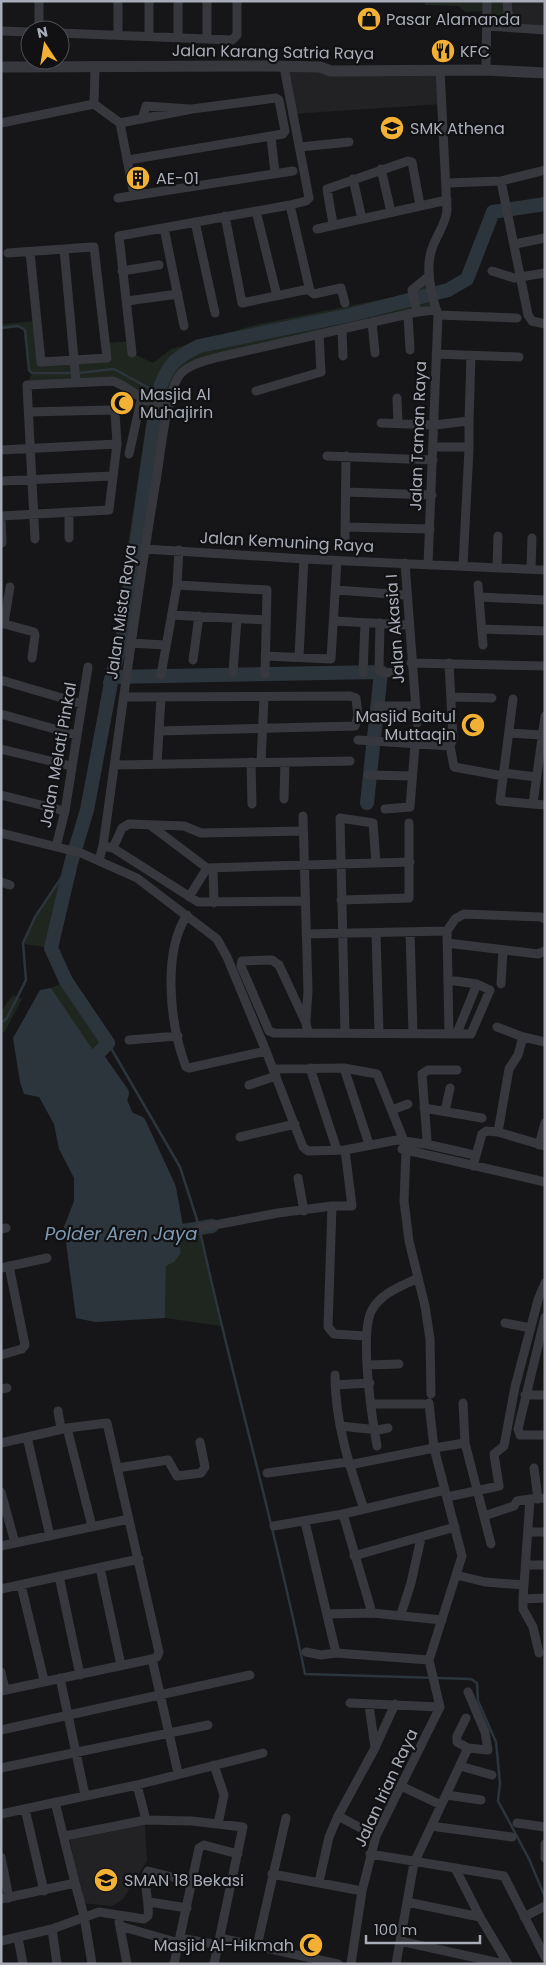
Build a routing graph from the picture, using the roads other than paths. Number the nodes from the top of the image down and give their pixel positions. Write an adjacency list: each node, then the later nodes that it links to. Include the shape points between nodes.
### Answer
1 (39, 1): 9 (street)
2 (118, 1): 16 (street)
3 (150, 1): 17 (street)
4 (178, 1): 18 (street)
5 (208, 1): 19 (street)
6 (238, 1): 19 (street, via 236,38)
7 (487, 1): 10 (street)
8 (506, 1): 11 (street)
9 (39, 20)
10 (488, 26): 11 (street); 24 (street)
11 (515, 28): 12 (street)
12 (545, 30)
13 (1, 31): 14 (street)
14 (20, 32)
15 (70, 33): 16 (street)
16 (118, 35): 17 (street)
17 (149, 36): 18 (street)
18 (178, 37): 19 (street)
19 (207, 38)
20 (1, 67): 22 (street, Jalan Karang Satria Raya)
21 (284, 67): 22 (street, Jalan Karang Satria Raya); 23 (street, Jalan Karang Satria Raya, via 320,67 331,71); 31 (street)
22 (96, 68): 26 (street)
23 (440, 70): 24 (street, Jalan Karang Satria Raya); 39 (street, Jalan Taman Raya)
24 (486, 70): 25 (street, Jalan Karang Satria Raya)
25 (545, 73)
26 (94, 104): 27 (street); 28 (street)
27 (1, 123)
28 (120, 123): 29 (street, via 142,119 146,106 192,109 277,98 285,132); 32 (street)
29 (271, 137): 32 (street); 36 (street)
30 (349, 142): 31 (street)
31 (300, 147): 43 (street, via 309,198)
32 (128, 160): 40 (street)
33 (381, 169): 37 (street); 44 (street, via 411,161); 46 (street)
34 (545, 170): 38 (street)
35 (292, 171): 36 (street)
36 (275, 173): 40 (street)
37 (354, 179): 48 (street); 50 (street, via 327,190)
38 (501, 181): 39 (street); 54 (street)
39 (447, 183): 42 (street, Jalan Taman Raya)
40 (134, 195): 41 (street)
41 (118, 198)
42 (447, 200): 44 (street); 62 (street, Jalan Taman Raya, via 446,219 431,251)
43 (290, 205): 45 (street); 64 (street)
44 (420, 205): 46 (street)
45 (256, 211): 47 (street); 66 (street)
46 (391, 212): 48 (street)
47 (225, 216): 49 (street); 66 (street, via 242,302)
48 (362, 219): 50 (street)
49 (195, 222): 51 (street); 71 (street)
50 (334, 224): 52 (street)
51 (164, 228): 60 (street, via 119,236); 65 (street)
52 (317, 229)
53 (545, 238): 54 (street)
54 (514, 244): 63 (street)
55 (64, 249): 56 (street); 86 (street); 86 (street, via 95,248 108,356)
56 (30, 252): 57 (street); 86 (street, via 41,362)
57 (8, 253)
58 (159, 265): 60 (street)
59 (492, 271): 63 (street, via 509,278)
60 (122, 272): 67 (street)
61 (545, 274): 63 (street)
62 (429, 276): 69 (street, via 412,290); 70 (street, Jalan Taman Raya)
63 (522, 278): 74 (street, via 530,319)
64 (309, 289): 66 (street); 68 (street, via 314,294 341,288)
65 (178, 294): 67 (street); 75 (street)
66 (277, 296)
67 (126, 301): 79 (street)
68 (345, 303)
69 (413, 310): 70 (street); 73 (street); 78 (street)
70 (437, 312): 72 (street); 81 (street, Jalan Taman Raya)
71 (215, 313)
72 (517, 318)
73 (372, 322): 76 (street); 80 (street)
74 (545, 324)
75 (184, 326)
76 (342, 330): 77 (street); 83 (street)
77 (319, 338): 85 (street); 87 (street, via 319,374); 90 (street, Jalan Mista Raya, via 214,358 191,366 177,379)
78 (410, 350)
79 (132, 353)
80 (375, 353)
81 (436, 354): 82 (street); 95 (street, Jalan Taman Raya)
82 (471, 355): 84 (street); 92 (street)
83 (343, 356)
84 (519, 357)
85 (223, 360)
86 (75, 369): 89 (street, via 122,385); 91 (street, via 28,385)
87 (256, 391)
88 (398, 398): 94 (street)
89 (144, 401): 90 (street); 101 (street)
90 (170, 404): 121 (street, Jalan Mista Raya)
91 (29, 412): 96 (street, via 112,410 116,414); 99 (street)
92 (469, 421): 95 (street); 98 (street)
93 (381, 423): 94 (street)
94 (398, 423): 95 (street)
95 (434, 425): 97 (street, Jalan Taman Raya)
96 (117, 444): 99 (street); 105 (street)
97 (434, 447): 98 (street); 104 (street, Jalan Taman Raya)
98 (468, 447): 127 (street)
99 (30, 448): 100 (street); 106 (street)
100 (1, 450)
101 (129, 454)
102 (327, 456): 103 (street)
103 (346, 456): 104 (street); 108 (street)
104 (433, 460): 109 (street, Jalan Taman Raya)
105 (112, 476): 106 (street); 110 (street, via 108,511)
106 (32, 479): 107 (street); 111 (street)
107 (1, 481)
108 (346, 492): 109 (street); 113 (street)
109 (432, 495): 114 (street, Jalan Taman Raya)
110 (69, 513): 111 (street); 116 (street)
111 (34, 515): 112 (street); 119 (street)
112 (1, 516): 120 (street)
113 (345, 527): 114 (street); 117 (street)
114 (430, 529): 126 (street, Jalan Taman Raya)
115 (498, 536): 128 (street)
116 (69, 538)
117 (345, 538)
118 (532, 538): 129 (street)
119 (35, 539)
120 (2, 543)
121 (145, 549): 122 (street, Jalan Kemuning Raya); 149 (street, Jalan Mista Raya)
122 (179, 550): 123 (street, Jalan Kemuning Raya); 131 (street)
123 (304, 559): 124 (street, Jalan Kemuning Raya); 153 (street)
124 (337, 561): 125 (street, Jalan Kemuning Raya); 134 (street)
125 (405, 563): 126 (street, Jalan Kemuning Raya); 135 (street, Jalan Akasia I)
126 (428, 564): 127 (street, Jalan Kemuning Raya)
127 (464, 566): 128 (street, Jalan Kemuning Raya)
128 (497, 568): 129 (street, Jalan Kemuning Raya)
129 (531, 569): 130 (street, Jalan Kemuning Raya)
130 (545, 570)
131 (177, 585): 138 (street); 141 (street, via 268,590)
132 (478, 585): 136 (street)
133 (10, 587): 144 (street)
134 (336, 590): 135 (street); 142 (street)
135 (406, 595): 146 (street, Jalan Akasia I)
136 (479, 597): 137 (street); 147 (street)
137 (545, 600)
138 (172, 615): 139 (street); 150 (street)
139 (199, 616): 140 (street); 155 (street)
140 (237, 619): 141 (street); 160 (street)
141 (266, 620): 152 (street)
142 (334, 621): 143 (street); 153 (street, via 331,659)
143 (365, 622): 145 (street); 163 (street)
144 (2, 623): 154 (street, via 34,632)
145 (380, 623): 146 (street); 161 (street, via 379,670)
146 (408, 625): 156 (street, Jalan Akasia I)
147 (482, 629): 148 (street); 151 (street)
148 (545, 631)
149 (130, 643): 150 (street); 167 (street, Jalan Mista Raya)
150 (165, 644): 164 (street)
151 (482, 645)
152 (265, 656): 153 (street); 162 (street)
153 (299, 656)
154 (32, 658)
155 (194, 660)
156 (411, 663): 157 (street); 174 (street, Jalan Akasia I)
157 (449, 663): 158 (street); 166 (street)
158 (545, 666)
159 (88, 667): 172 (street, Jalan Melati Pinkal)
160 (233, 672)
161 (394, 673)
162 (265, 674)
163 (362, 674)
164 (161, 675)
165 (1, 680): 172 (street)
166 (451, 697): 170 (street); 185 (street, via 453,739)
167 (125, 698): 168 (street); 193 (street, Jalan Mista Raya)
168 (161, 698): 169 (street); 179 (street)
169 (264, 698): 178 (street); 178 (street, via 350,696 358,702 358,716 355,726)
170 (492, 698)
171 (513, 698): 180 (street)
172 (82, 704): 181 (street, Jalan Melati Pinkal)
173 (377, 706): 174 (street)
174 (416, 706): 177 (street, Jalan Akasia I)
175 (1, 714): 181 (street)
176 (545, 716): 182 (street)
177 (417, 723)
178 (262, 730): 179 (street); 190 (street)
179 (159, 731): 192 (street)
180 (509, 733): 182 (street); 196 (street)
181 (76, 735): 194 (street, Jalan Melati Pinkal)
182 (542, 735): 186 (street)
183 (358, 740): 184 (street)
184 (415, 745): 185 (street); 197 (street)
185 (450, 746): 196 (street, via 454,767)
186 (543, 747): 198 (street)
187 (1, 749): 194 (street)
188 (350, 761): 191 (street)
189 (251, 762): 190 (street); 192 (street); 201 (street)
190 (261, 762): 191 (street)
191 (285, 762): 200 (street)
192 (157, 764): 193 (street)
193 (115, 765): 211 (street, Jalan Mista Raya)
194 (71, 766): 205 (street, Jalan Melati Pinkal)
195 (368, 775): 197 (street)
196 (503, 775): 198 (street); 202 (street, via 500,801)
197 (412, 776): 204 (street, via 410,807)
198 (536, 777): 202 (street)
199 (1, 795): 205 (street)
200 (284, 798)
201 (252, 804)
202 (534, 804): 203 (street)
203 (545, 805)
204 (385, 809)
205 (65, 811): 212 (street, Jalan Melati Pinkal)
206 (303, 816): 209 (street)
207 (409, 823): 215 (street)
208 (150, 825): 209 (street, via 184,826 201,833); 213 (street, via 125,825); 219 (street)
209 (303, 831): 218 (street)
210 (1, 833): 212 (street)
211 (103, 846): 213 (street); 214 (street, Jalan Mista Raya)
212 (61, 848): 214 (street)
213 (113, 848): 220 (street)
214 (98, 860): 224 (street, via 136,878)
215 (410, 862): 216 (street); 221 (street, via 409,898)
216 (376, 863): 217 (street); 217 (street, via 373,822 341,818 338,821)
217 (339, 864): 218 (street); 221 (street)
218 (304, 866): 219 (street); 222 (street)
219 (210, 868): 220 (street); 223 (street)
220 (188, 897): 223 (street)
221 (341, 900): 228 (street)
222 (305, 901): 223 (street); 230 (street)
223 (214, 903)
224 (186, 915): 244 (street, via 178,928 170,973); 248 (street, via 217,939)
225 (545, 919): 226 (street, via 464,914 455,919)
226 (447, 931): 227 (street); 231 (street)
227 (410, 932): 229 (street); 242 (street)
228 (342, 933): 229 (street); 230 (street); 240 (street)
229 (376, 933): 241 (street)
230 (306, 934): 237 (street)
231 (447, 943): 232 (street); 234 (street)
232 (503, 950): 233 (street, via 538,954); 236 (street)
233 (545, 951)
234 (448, 980): 235 (street); 243 (street)
235 (477, 984): 243 (street); 243 (street, via 489,988 490,992 473,1032)
236 (501, 984)
237 (306, 1023): 239 (street); 239 (street, via 279,965 272,960 242,961 241,966 269,1031 274,1034)
238 (497, 1027): 245 (street)
239 (308, 1032): 240 (street)
240 (345, 1032): 241 (street)
241 (379, 1033): 242 (street)
242 (413, 1033): 243 (street)
243 (453, 1033)
244 (178, 1036): 246 (street); 248 (street, via 189,1068)
245 (523, 1037): 247 (street); 262 (street, via 518,1055 509,1069)
246 (129, 1040)
247 (545, 1042)
248 (266, 1051): 252 (street)
249 (310, 1068): 250 (street); 252 (street); 268 (street)
250 (344, 1068): 257 (street, via 377,1074); 265 (street)
251 (457, 1070): 256 (street, via 428,1070 422,1074)
252 (274, 1073): 253 (street); 260 (street)
253 (249, 1085)
254 (450, 1088): 258 (street)
255 (408, 1104): 257 (street)
256 (424, 1108): 258 (street); 266 (street)
257 (392, 1110): 264 (street)
258 (444, 1111): 259 (street)
259 (482, 1118)
260 (295, 1124): 263 (street); 268 (street, via 305,1150)
261 (545, 1124): 267 (street)
262 (498, 1132): 267 (street); 271 (street, via 484,1132)
263 (240, 1137)
264 (401, 1140): 265 (street); 266 (street); 269 (street, via 402,1149)
265 (369, 1144): 268 (street)
266 (426, 1144): 270 (street)
267 (542, 1145)
268 (341, 1150): 274 (street, via 352,1206)
269 (406, 1151): 271 (street); 279 (street, via 404,1201)
270 (470, 1154)
271 (473, 1166): 273 (street)
272 (298, 1178): 275 (street)
273 (545, 1182)
274 (332, 1206): 275 (street); 284 (street, via 330,1331)
275 (304, 1211): 276 (street)
276 (199, 1228)
277 (47, 1258): 278 (street)
278 (5, 1267): 285 (street, via 24,1348)
279 (418, 1278): 284 (street, via 382,1298 369,1316); 293 (street, via 430,1339)
280 (544, 1287): 283 (street)
281 (545, 1317): 291 (street)
282 (505, 1323): 283 (street)
283 (531, 1328): 312 (street, via 504,1446 494,1454 500,1484)
284 (366, 1336): 287 (street)
285 (1, 1355)
286 (399, 1364): 287 (street)
287 (368, 1365): 289 (street)
288 (335, 1375): 290 (street)
289 (370, 1383): 290 (street); 295 (street)
290 (335, 1385): 297 (street)
291 (524, 1395): 292 (street); 301 (street, via 519,1434)
292 (545, 1395)
293 (428, 1400): 295 (street); 307 (street)
294 (463, 1403): 305 (street)
295 (372, 1404): 298 (street)
296 (58, 1411): 300 (street)
297 (340, 1426): 298 (street); 308 (street)
298 (374, 1428): 299 (street); 306 (street)
299 (388, 1428)
300 (64, 1429): 302 (street); 309 (street, via 107,1423); 321 (street)
301 (545, 1435)
302 (27, 1437): 303 (street); 326 (street)
303 (1, 1442)
304 (200, 1442): 309 (street, via 205,1467 201,1473 177,1476 168,1460)
305 (466, 1443): 307 (street); 312 (street)
306 (377, 1446)
307 (434, 1448): 308 (street); 314 (street)
308 (349, 1463): 311 (street); 316 (street)
309 (118, 1468): 319 (street)
310 (534, 1468): 315 (street)
311 (267, 1473)
312 (477, 1490): 314 (street); 318 (street)
313 (1, 1492): 328 (street)
314 (446, 1493): 316 (street); 323 (street)
315 (537, 1499): 318 (street, via 517,1501 512,1507); 324 (street)
316 (364, 1509): 317 (street)
317 (343, 1514): 320 (street); 331 (street)
318 (484, 1516): 329 (street)
319 (129, 1519): 321 (street); 332 (street)
320 (305, 1522): 322 (street); 344 (street)
321 (92, 1526): 326 (street)
322 (274, 1526)
323 (455, 1527): 327 (street); 336 (street, via 462,1556)
324 (528, 1532): 325 (street); 333 (street)
325 (545, 1532)
326 (50, 1536): 328 (street)
327 (421, 1538): 331 (street); 345 (street)
328 (15, 1543): 330 (street)
329 (490, 1544)
330 (1, 1546)
331 (354, 1556): 343 (street)
332 (139, 1559): 335 (street); 350 (street, via 159,1652)
333 (527, 1565): 334 (street); 339 (street)
334 (545, 1565)
335 (100, 1568): 337 (street); 352 (street)
336 (456, 1575): 339 (street, via 488,1583); 346 (street)
337 (59, 1576): 338 (street); 354 (street)
338 (21, 1584): 340 (street); 357 (street)
339 (524, 1585): 342 (street)
340 (1, 1589)
341 (545, 1598): 342 (street)
342 (524, 1599): 349 (street, via 523,1609 533,1627)
343 (372, 1613): 344 (street); 345 (street)
344 (327, 1614): 348 (street)
345 (401, 1614): 346 (street)
346 (442, 1620): 351 (street)
347 (306, 1652): 348 (street)
348 (336, 1653): 351 (street)
349 (539, 1654)
350 (152, 1659): 352 (street); 360 (street)
351 (429, 1660): 364 (street)
352 (121, 1665): 354 (street)
353 (1, 1672): 358 (street)
354 (80, 1674): 356 (street)
355 (250, 1675): 360 (street)
356 (60, 1678): 357 (street); 365 (street)
357 (44, 1680): 358 (street)
358 (3, 1690)
359 (468, 1692): 371 (street, via 485,1732 488,1750)
360 (162, 1695): 365 (street); 369 (street)
361 (350, 1703): 363 (street)
362 (395, 1704): 363 (street); 364 (street); 370 (street)
363 (369, 1705): 370 (street)
364 (440, 1707): 380 (street, Jalan Irian Raya)
365 (68, 1715): 368 (street); 372 (street)
366 (466, 1718): 371 (street, via 456,1741)
367 (208, 1725): 369 (street)
368 (1, 1730)
369 (169, 1734): 372 (street); 377 (street)
370 (375, 1748): 388 (street)
371 (468, 1748): 375 (street)
372 (77, 1753): 376 (street); 381 (street)
373 (264, 1754): 374 (street)
374 (214, 1765): 377 (street); 392 (street, via 224,1795)
375 (460, 1766): 378 (street); 382 (street)
376 (1, 1768)
377 (178, 1773): 379 (street)
378 (492, 1775)
379 (137, 1785): 381 (street); 390 (street)
380 (401, 1786): 385 (street); 396 (street, Jalan Irian Raya)
381 (85, 1795): 384 (street)
382 (447, 1795): 383 (street); 385 (street)
383 (481, 1800)
384 (55, 1802): 386 (street); 395 (street)
385 (441, 1805): 393 (street)
386 (25, 1809): 387 (street); 410 (street)
387 (1, 1814)
388 (338, 1816): 396 (street); 408 (street, via 329,1837)
389 (286, 1818): 406 (street)
390 (146, 1820): 392 (street); 395 (street)
391 (517, 1823): 394 (street)
392 (218, 1824): 399 (street, via 244,1827)
393 (431, 1826): 397 (street); 403 (street)
394 (545, 1827)
395 (64, 1836): 409 (street)
396 (376, 1836): 400 (street, Jalan Irian Raya)
397 (512, 1837)
398 (545, 1844): 402 (street)
399 (238, 1854): 407 (street, via 202,1845); 428 (street)
400 (370, 1854): 403 (street); 411 (street, Jalan Irian Raya)
401 (1, 1857): 412 (street)
402 (545, 1858): 404 (street)
403 (414, 1863): 405 (street); 414 (street)
404 (545, 1864)
405 (455, 1868): 419 (street, via 504,1876); 420 (street)
406 (272, 1874): 408 (street); 429 (street)
407 (192, 1882): 413 (street, via 148,1871); 416 (street)
408 (319, 1882): 411 (street)
409 (75, 1883): 410 (street); 417 (street)
410 (44, 1891): 412 (street)
411 (362, 1891): 439 (street, Jalan Irian Raya)
412 (5, 1898)
413 (149, 1902): 416 (street); 418 (street, via 148,1916 144,1919)
414 (407, 1902): 420 (street); 424 (street)
415 (545, 1906): 419 (street)
416 (187, 1908): 426 (street)
417 (84, 1916): 418 (street, via 99,1912); 423 (street); 434 (street)
418 (117, 1916): 421 (street)
419 (524, 1917): 430 (street)
420 (480, 1918): 442 (street)
421 (120, 1926): 426 (street); 435 (street)
422 (383, 1928): 424 (street)
423 (52, 1929): 425 (street); 433 (street)
424 (401, 1936): 431 (street); 440 (street)
425 (18, 1938): 427 (street); 432 (street)
426 (180, 1940): 428 (street); 436 (street)
427 (1, 1941)
428 (219, 1942): 429 (street); 437 (street)
429 (257, 1946): 438 (street)
430 (545, 1957)
431 (470, 1960): 441 (street)
432 (23, 1964)
433 (57, 1964)
434 (92, 1964)
435 (127, 1964)
436 (174, 1964)
437 (214, 1964)
438 (338, 1964)
439 (351, 1964)
440 (396, 1964)
441 (504, 1964)
442 (508, 1964)

